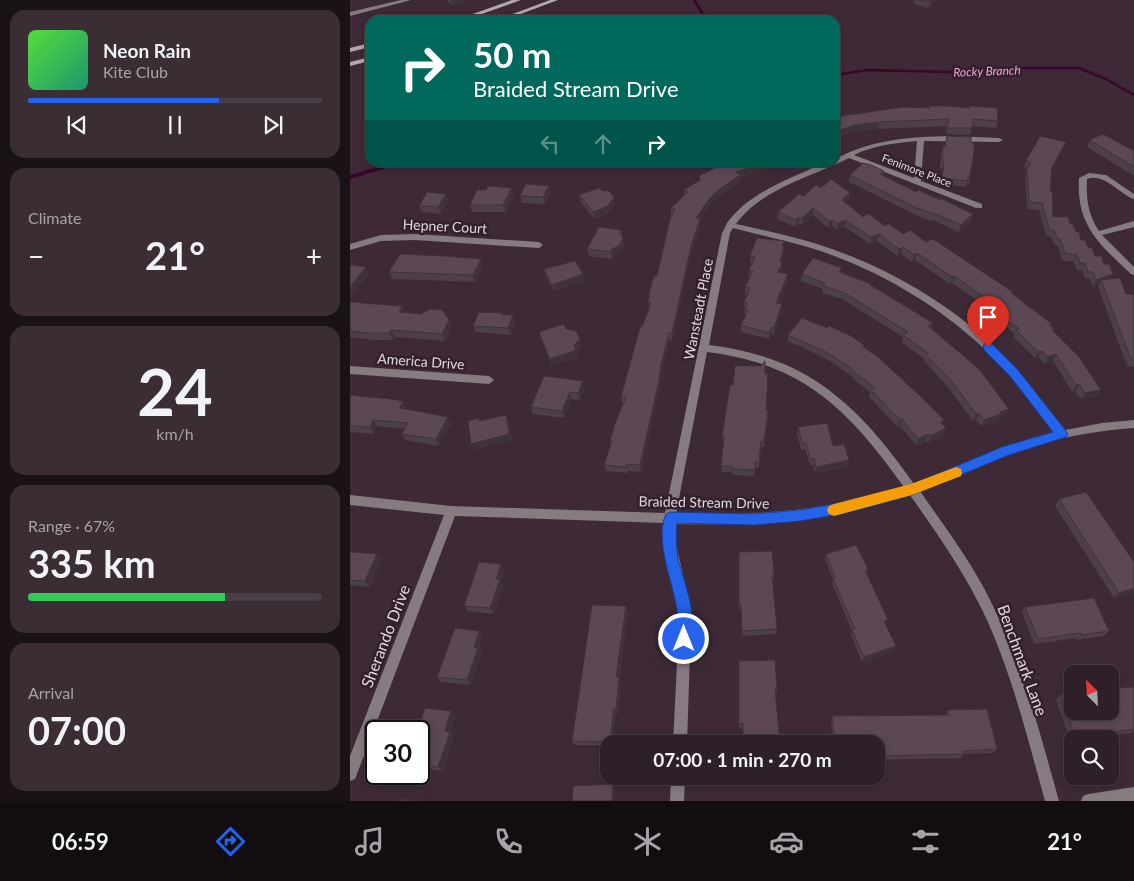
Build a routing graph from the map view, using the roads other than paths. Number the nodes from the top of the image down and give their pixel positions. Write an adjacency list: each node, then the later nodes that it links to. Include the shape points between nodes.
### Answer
1 (408, 0): 4 (street)
2 (518, 0): 5 (main road)
3 (555, 0): 6 (main road)
4 (350, 14)
5 (474, 15)
6 (514, 15)
7 (365, 46): 8 (main road)
8 (350, 50)
9 (365, 60): 10 (main road)
10 (350, 64)
11 (921, 140): 12 (street, Wansteadt Place); 13 (street, Wansteadt Place, via 873,145); 16 (street)
12 (999, 140)
13 (848, 155): 14 (street, Wansteadt Place); 16 (street, Fenimore Place)
14 (840, 159)
15 (824, 167): 20 (street, Wansteadt Place, via 761,197)
16 (917, 182): 18 (street, Fenimore Place)
17 (1134, 197): 21 (street, via 1103,177 1095,174 1085,176 1082,204)
18 (979, 206)
19 (1134, 224): 21 (street)
20 (730, 225): 25 (street, Wansteadt Place); 29 (street, via 825,249 883,273 908,288 988,347 1014,373)
21 (1097, 234): 24 (street)
22 (539, 245): 23 (street, Hepner Court, via 381,238)
23 (350, 247)
24 (1134, 272)
25 (704, 348): 30 (street, Benchmark Lane, via 774,363 813,384 864,429); 33 (street, Wansteadt Place)
26 (350, 370): 27 (street, America Drive)
27 (489, 380)
28 (1134, 424): 29 (street, Braided Stream Drive)
29 (1062, 434): 30 (street, Braided Stream Drive, via 1006,451)
30 (912, 489): 33 (street, Braided Stream Drive, via 846,508 800,516 754,520); 39 (street, Benchmark Lane, via 971,575 998,630 1019,685)
31 (350, 500): 32 (street, Braided Stream Drive)
32 (451, 510): 33 (street, Braided Stream Drive); 35 (street, Sherando Drive)
33 (670, 518): 34 (street, Wansteadt Place, via 669,540 685,622)
34 (680, 735)
35 (350, 774)
36 (678, 785): 38 (street)
37 (1134, 794): 40 (street)
38 (678, 801)
39 (1052, 801)
40 (1088, 801)

